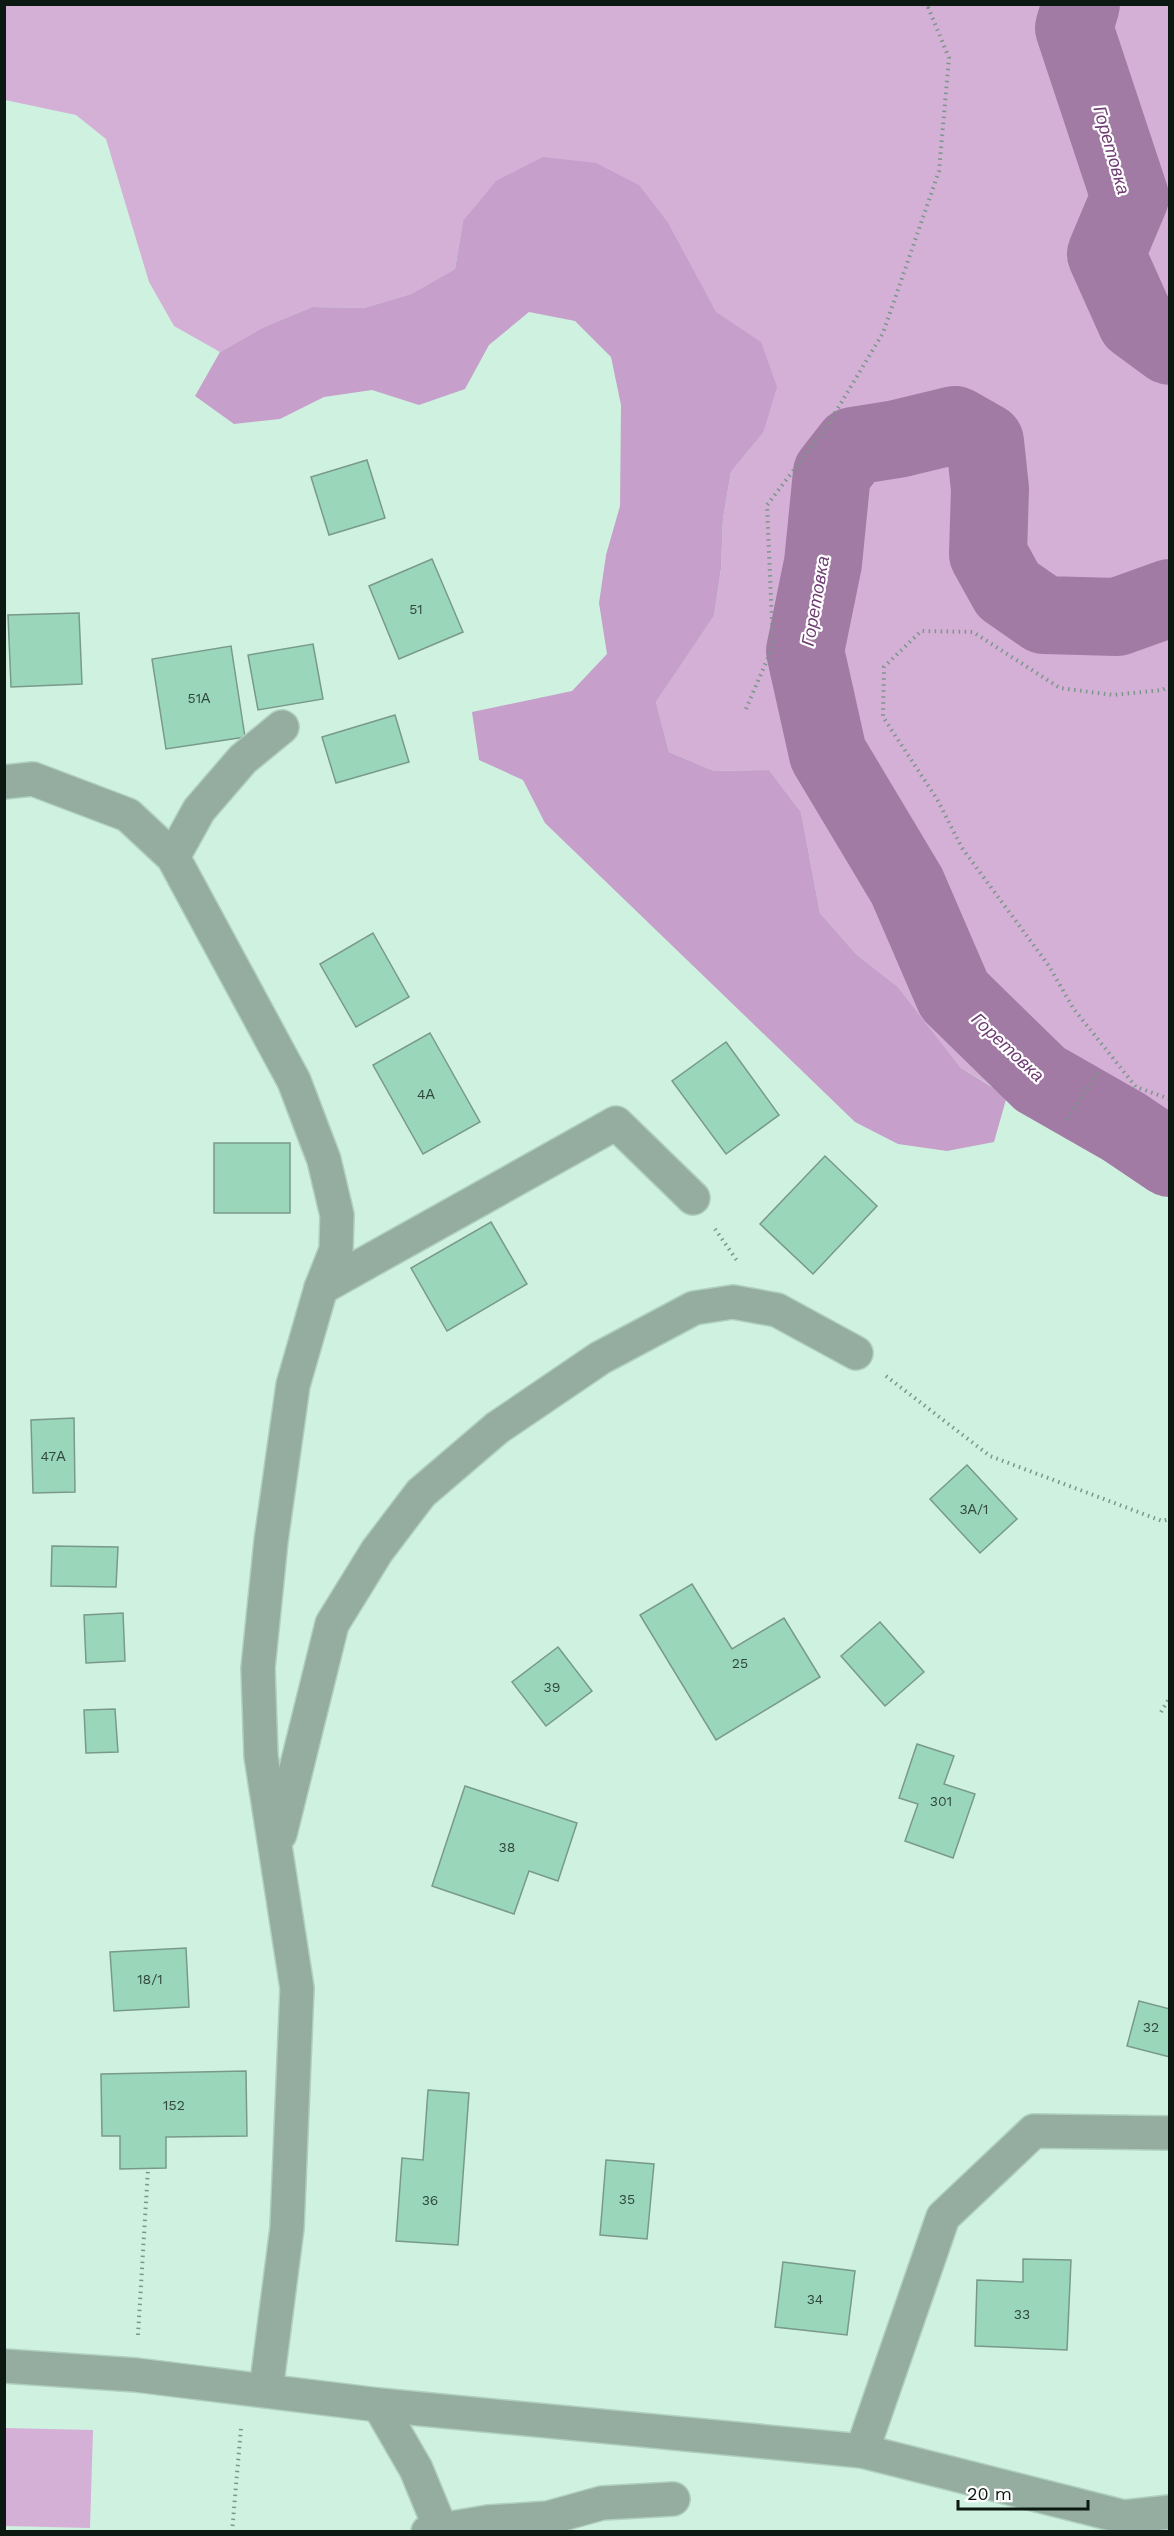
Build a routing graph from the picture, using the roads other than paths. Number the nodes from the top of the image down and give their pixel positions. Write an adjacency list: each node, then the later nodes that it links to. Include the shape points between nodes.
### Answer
1 (282, 727): 3 (street, via 243,759 199,810)
2 (4, 782): 3 (street, via 33,780 128,815)
3 (172, 857): 5 (street, via 294,1081 324,1160 337,1215 336,1250)
4 (693, 1198): 5 (street, via 616,1123)
5 (321, 1288): 7 (street, via 293,1385 258,1668 261,1756)
6 (856, 1353): 7 (street, via 771,1309 733,1302 694,1308 600,1358 497,1428 422,1493 377,1551 332,1624)
7 (277, 1848): 10 (street, via 297,1988 287,2228)
8 (1170, 2133): 12 (street, via 1034,2131 943,2217)
9 (4, 2366): 10 (street, via 136,2375)
10 (255, 2389): 11 (street)
11 (379, 2405): 12 (street); 15 (street, via 416,2469)
12 (862, 2451): 14 (street, via 1124,2517)
13 (673, 2499): 15 (street, via 602,2503 548,2518 488,2522)
14 (1170, 2512)
15 (437, 2531)

